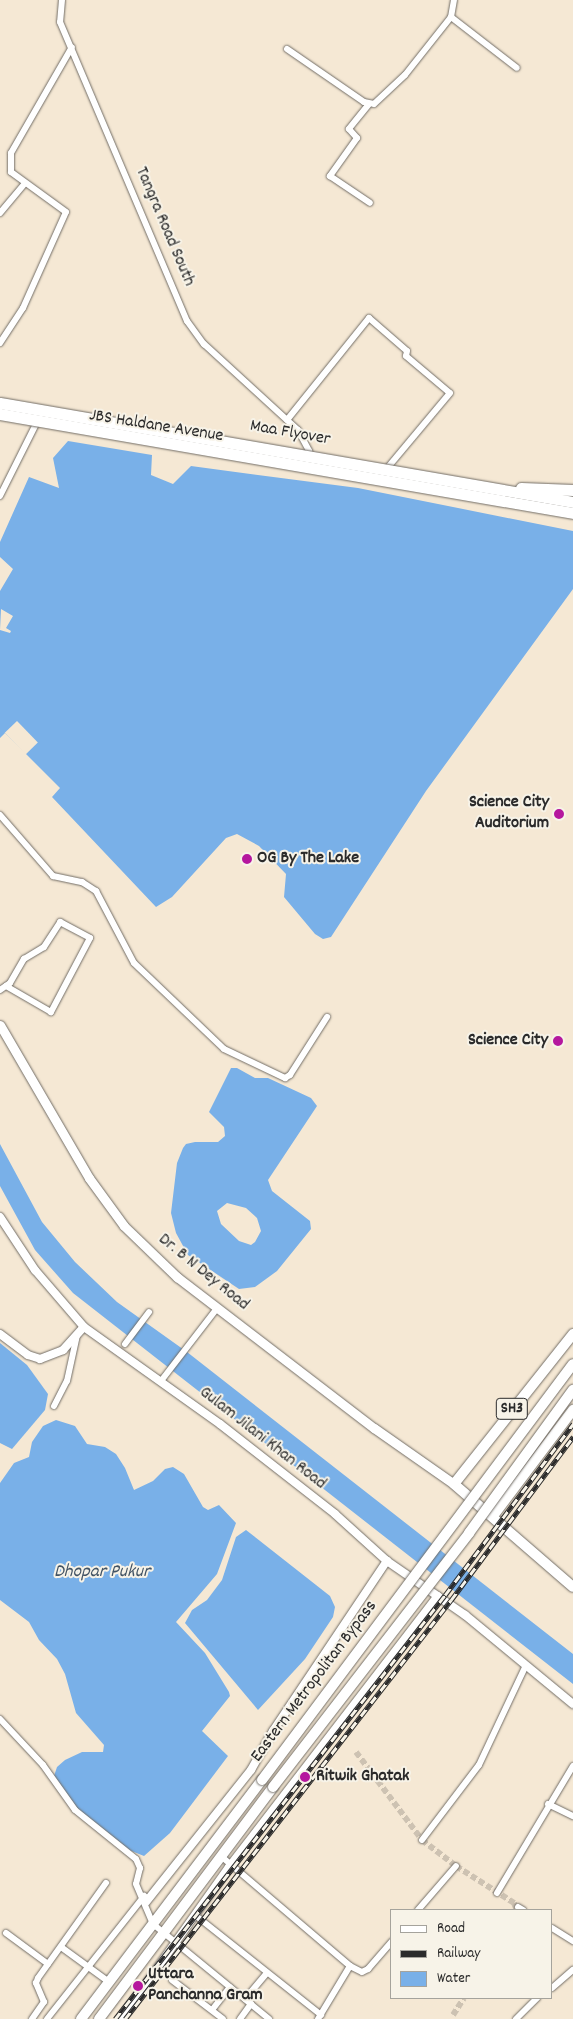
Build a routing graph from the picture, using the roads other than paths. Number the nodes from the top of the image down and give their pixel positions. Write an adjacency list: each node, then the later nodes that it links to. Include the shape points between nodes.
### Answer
1 (62, 0): 4 (street, Tangra Road South, via 59,16)
2 (454, 0): 3 (street)
3 (451, 17): 6 (street); 7 (street, via 385,97)
4 (72, 48): 8 (street, via 11,153 11,172); 16 (street, Tangra Road South, via 187,321 204,344)
5 (287, 49): 7 (street)
6 (517, 68)
7 (369, 104): 9 (street, via 349,129 358,138 330,176)
8 (25, 183): 10 (street); 11 (street, via 66,212 23,308)
9 (370, 203)
10 (0, 213)
11 (0, 343)
12 (0, 398): 18 (main road, JBS Haldane Avenue)
13 (0, 403): 21 (highway, Maa Flyover, bridge)
14 (0, 414): 26 (highway, Maa Flyover, bridge)
15 (0, 418): 17 (main road, JBS Haldane Avenue)
16 (286, 420): 18 (street, Tangra Road South, via 298,430); 19 (street, via 369,318 407,351 406,356 450,393)
17 (36, 424): 20 (main road, JBS Haldane Avenue); 23 (street)
18 (309, 452): 19 (main road, JBS Haldane Avenue); 20 (street)
19 (388, 466): 24 (main road, JBS Haldane Avenue)
20 (306, 469): 27 (main road, JBS Haldane Avenue)
21 (489, 489): 22 (highway, bridge); 25 (highway, Maa Flyover, bridge)
22 (573, 490)
23 (0, 496)
24 (573, 497)
25 (573, 502)
26 (573, 512)
27 (573, 517)
28 (0, 816): 30 (street, via 53,876 82,882 96,891 134,963 224,1049 285,1078)
29 (3, 988): 29 (street, via 24,959 44,947 60,922 90,938 51,1012)
30 (327, 1017)
31 (0, 1025): 33 (main road, Dr. B N Dey Road, via 68,1144 124,1226 177,1277)
32 (0, 1217): 35 (street, Gulam Jilani Khan Road, via 35,1270)
33 (218, 1307): 41 (street); 45 (main road, Dr. B N Dey Road, via 325,1392)
34 (149, 1312): 39 (street)
35 (84, 1327): 38 (street); 41 (street, Gulam Jilani Khan Road)
36 (0, 1334): 38 (street, via 28,1355 40,1359 63,1350)
37 (573, 1334): 45 (main road, SH3)
38 (77, 1335): 43 (street, via 67,1380)
39 (124, 1344)
40 (573, 1364): 65 (main road, Eastern Metropolitan Bypass, bridge)
41 (161, 1381): 47 (street, Gulam Jilani Khan Road, via 335,1514)
42 (573, 1390): 57 (main road, bridge, via 470,1533)
43 (54, 1406)
44 (573, 1410): 46 (main road)
45 (454, 1484): 46 (main road)
46 (493, 1516): 48 (main road)
47 (387, 1561): 49 (street, Gulam Jilani Khan Road); 62 (street, via 273,1731 252,1770)
48 (573, 1587)
49 (438, 1596): 50 (street, Gulam Jilani Khan Road); 59 (street)
50 (526, 1665): 51 (street, Gulam Jilani Khan Road); 56 (street, via 479,1765)
51 (573, 1704)
52 (0, 1719): 62 (street, via 35,1755 75,1810 136,1859 140,1868 136,1884)
53 (573, 1766): 54 (street)
54 (548, 1804): 55 (street); 61 (street)
55 (573, 1816)
56 (422, 1840)
57 (222, 1857): 59 (street); 68 (main road)
58 (456, 1866): 63 (street)
59 (229, 1867): 64 (street); 74 (street)
60 (106, 1883): 72 (street)
61 (497, 1893)
62 (145, 1899): 65 (street); 75 (street)
63 (419, 1909)
64 (195, 1915): 70 (street); 77 (street)
65 (154, 1924): 68 (street); 79 (main road, Eastern Metropolitan Bypass)
66 (553, 1929): 69 (street)
67 (6, 1933): 73 (street)
68 (165, 1933): 70 (street); 90 (main road)
69 (573, 1941)
70 (176, 1942): 80 (street); 91 (street)
71 (390, 1943): 74 (street, via 362,1972)
72 (61, 1948): 73 (street); 75 (street)
73 (48, 1964): 87 (street, via 36,1983 44,2002)
74 (350, 1966): 86 (street)
75 (89, 1969): 79 (street); 88 (street)
76 (573, 1970): 81 (street)
77 (267, 1973): 82 (street); 86 (street)
78 (172, 1980): 85 (street)
79 (109, 1982): 89 (main road, Eastern Metropolitan Bypass)
80 (230, 1987): 82 (street); 85 (street)
81 (553, 1987)
82 (245, 1998): 84 (street)
83 (536, 1999): 95 (street)
84 (251, 2004): 93 (street); 94 (street)
85 (212, 2010): 92 (street)
86 (319, 2017)
87 (32, 2019)
88 (47, 2019)
89 (81, 2019)
90 (99, 2019)
91 (121, 2019)
92 (223, 2019)
93 (240, 2019)
94 (270, 2019)
95 (516, 2019)

